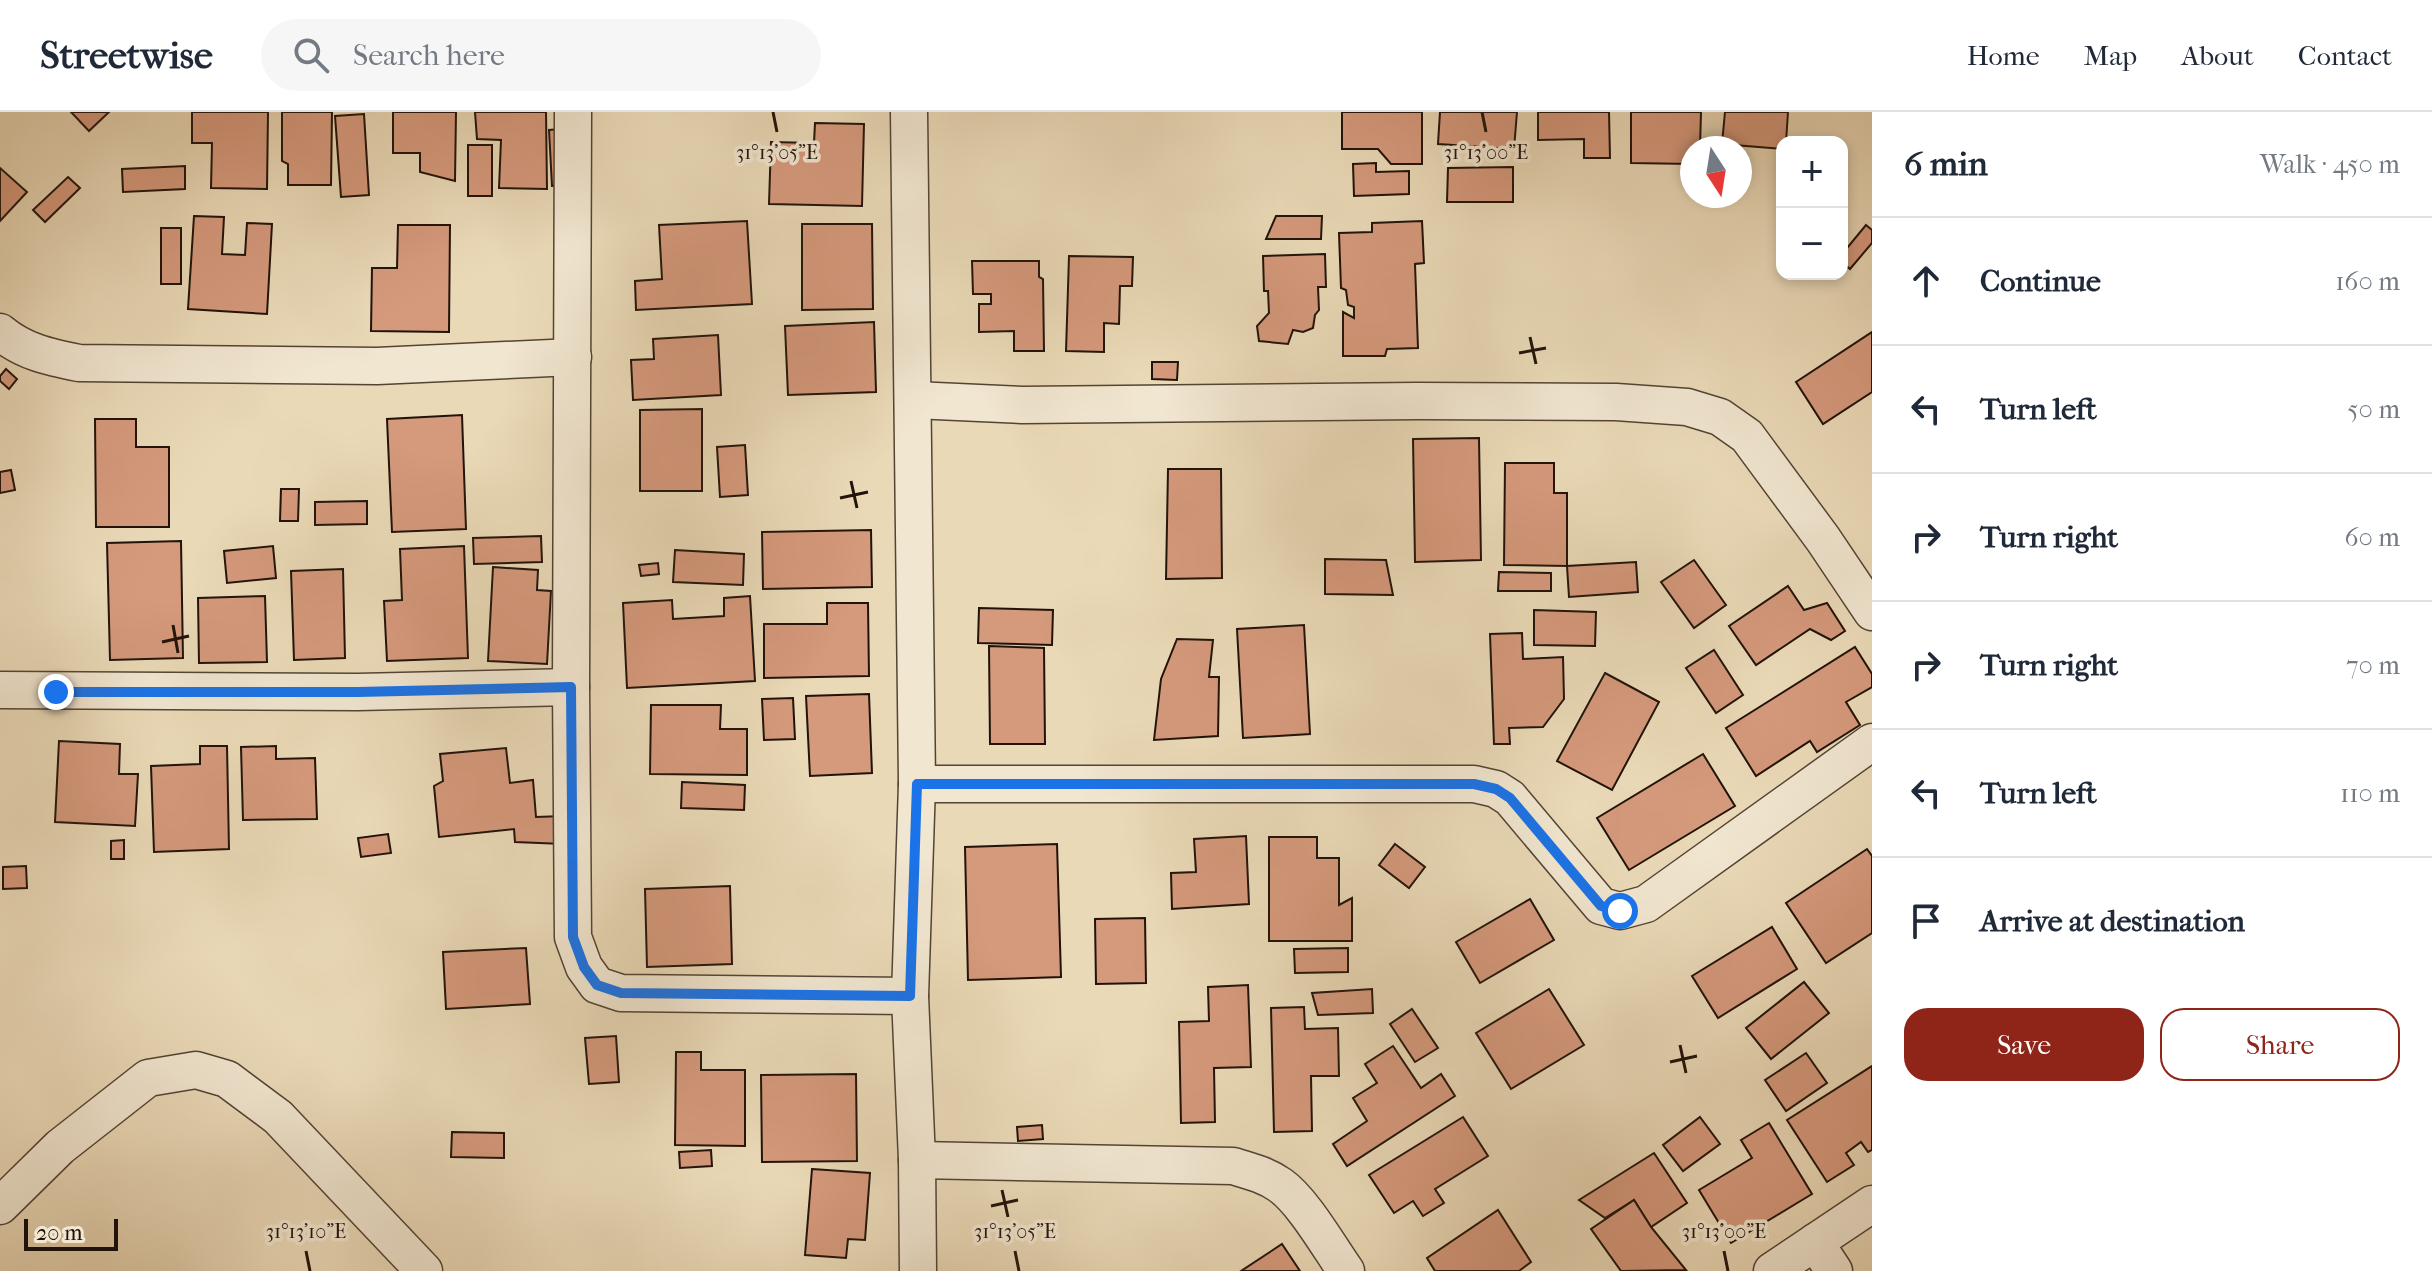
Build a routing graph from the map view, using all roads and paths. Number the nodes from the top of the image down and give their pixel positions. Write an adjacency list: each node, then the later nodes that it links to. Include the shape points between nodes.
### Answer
1 (573, 112): 4 (street)
2 (909, 112): 5 (street)
3 (0, 332): 4 (street, via 44,357 79,363 377,366)
4 (573, 357): 7 (street)
5 (914, 400): 6 (street, via 1022,405 1616,402 1687,407 1720,417 1747,436); 10 (street)
6 (1872, 612)
7 (571, 687): 8 (street); 11 (street, via 573,937 597,985 621,993)
8 (0, 690)
9 (1872, 742): 10 (street, via 1646,904 1620,911 1601,906 1510,798 1474,784)
10 (917, 784): 11 (street)
11 (910, 996): 12 (street)
12 (917, 1160): 17 (street); 18 (street, via 1233,1166 1282,1186)
13 (1872, 1204): 15 (street)
14 (0, 1206): 16 (street, via 60,1147 148,1078 196,1070 227,1079 278,1117)
15 (1825, 1257): 19 (street)
16 (424, 1271)
17 (918, 1271)
18 (1346, 1271)
19 (1772, 1271)

